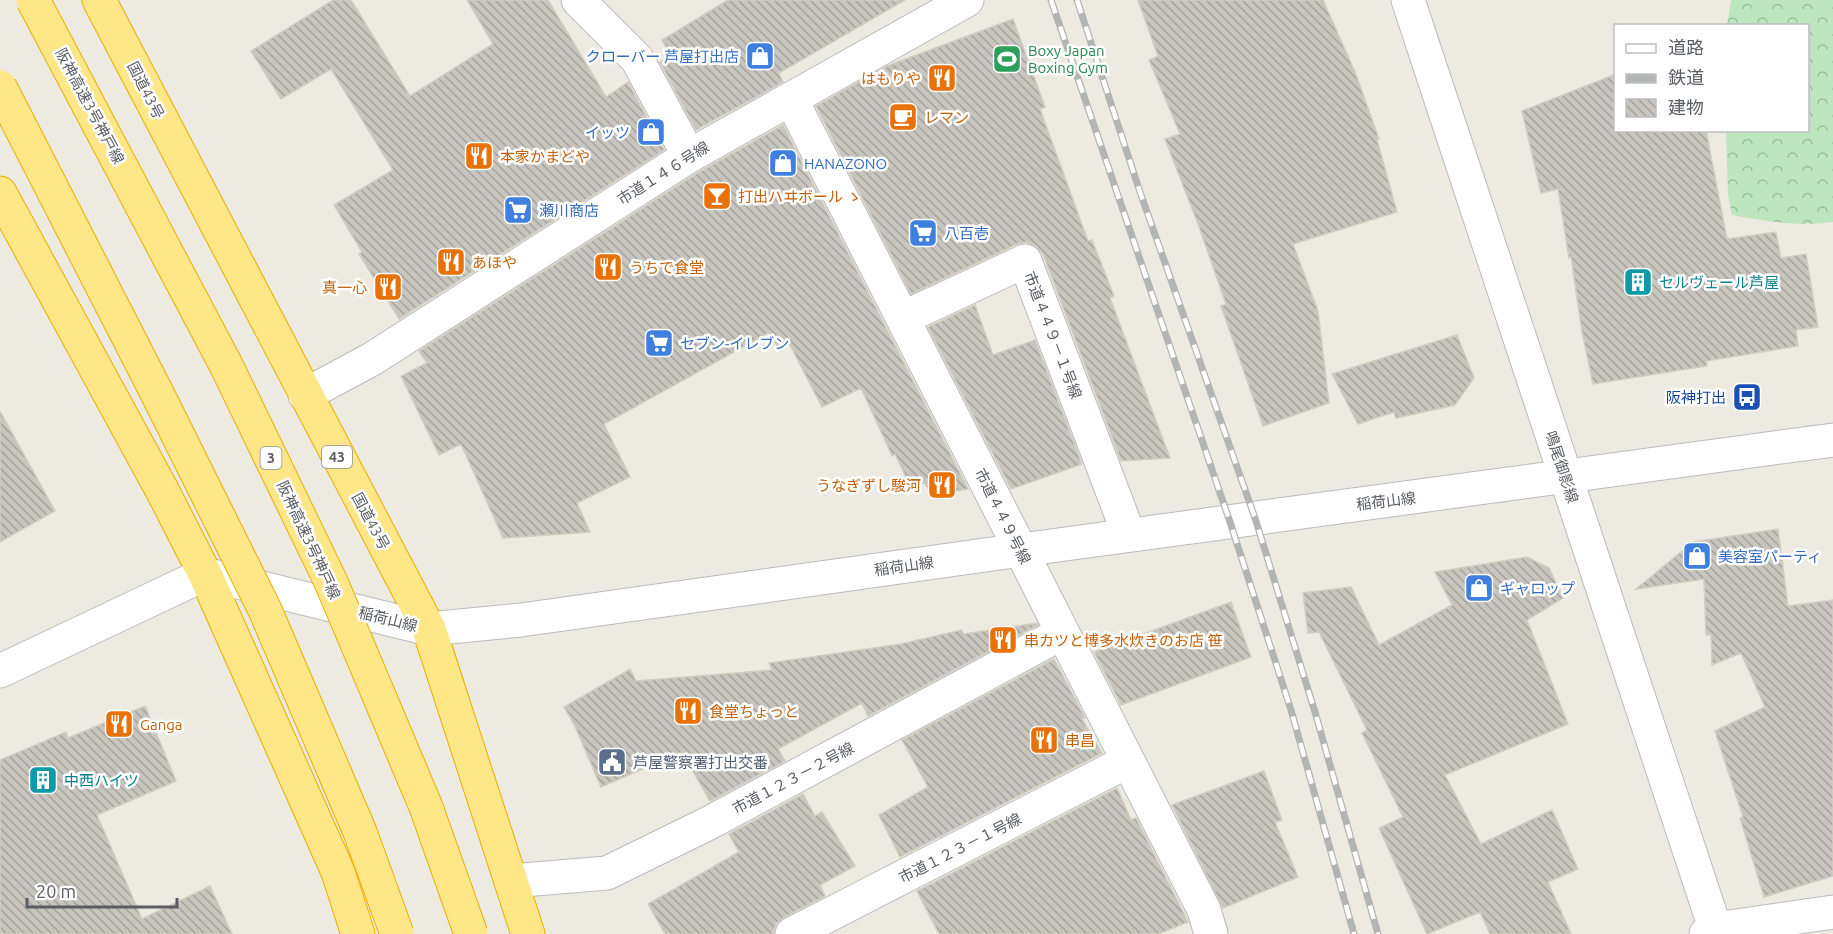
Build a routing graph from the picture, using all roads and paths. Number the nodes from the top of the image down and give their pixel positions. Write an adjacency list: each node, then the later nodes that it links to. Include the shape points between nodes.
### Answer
1 (33, 0): 26 (highway, 阪神高速3号神戸線 / 3, bridge, via 226,365 331,582 426,807)
2 (99, 0): 11 (highway, 国道43号 / 43)
3 (578, 0): 8 (street, via 637,59)
4 (1408, 0): 13 (street, 鳴尾御影線)
5 (955, 3): 7 (street, 市道１４６号線)
6 (0, 87): 25 (highway, bridge, via 265,610 360,832)
7 (791, 99): 8 (street, 市道１４６号線); 10 (street, 市道４４９号線)
8 (689, 156): 11 (street, 市道１４６号線, via 372,359)
9 (0, 193): 16 (highway)
10 (903, 318): 14 (street, 市道４４９－１号線, via 1025,261); 15 (street, 市道４４９号線)
11 (305, 395): 17 (highway, 国道43号 / 43)
12 (1833, 440): 13 (street, 稲荷山線)
13 (1566, 478): 14 (street, 稲荷山線); 23 (street, 鳴尾御影線)
14 (1129, 535): 15 (street, 稲荷山線)
15 (1021, 550): 17 (street, 稲荷山線, via 521,620); 18 (street, 市道４４９号線)
16 (205, 574): 17 (street, 稲荷山線); 19 (street); 24 (highway, via 338,872)
17 (429, 629): 21 (highway, 国道43号 / 43)
18 (1062, 633): 20 (street, 市道４４９号線); 21 (street, 市道１２３－２号線, via 709,823 607,873)
19 (0, 671)
20 (1128, 761): 28 (street, 市道１２３－１号線); 29 (street, 市道４４９号線, via 1204,909)
21 (511, 881): 27 (highway, 国道43号 / 43)
22 (1833, 912): 23 (street)
23 (1713, 932)
24 (358, 934)
25 (397, 934)
26 (471, 934)
27 (528, 934)
28 (792, 934)
29 (1211, 934)

